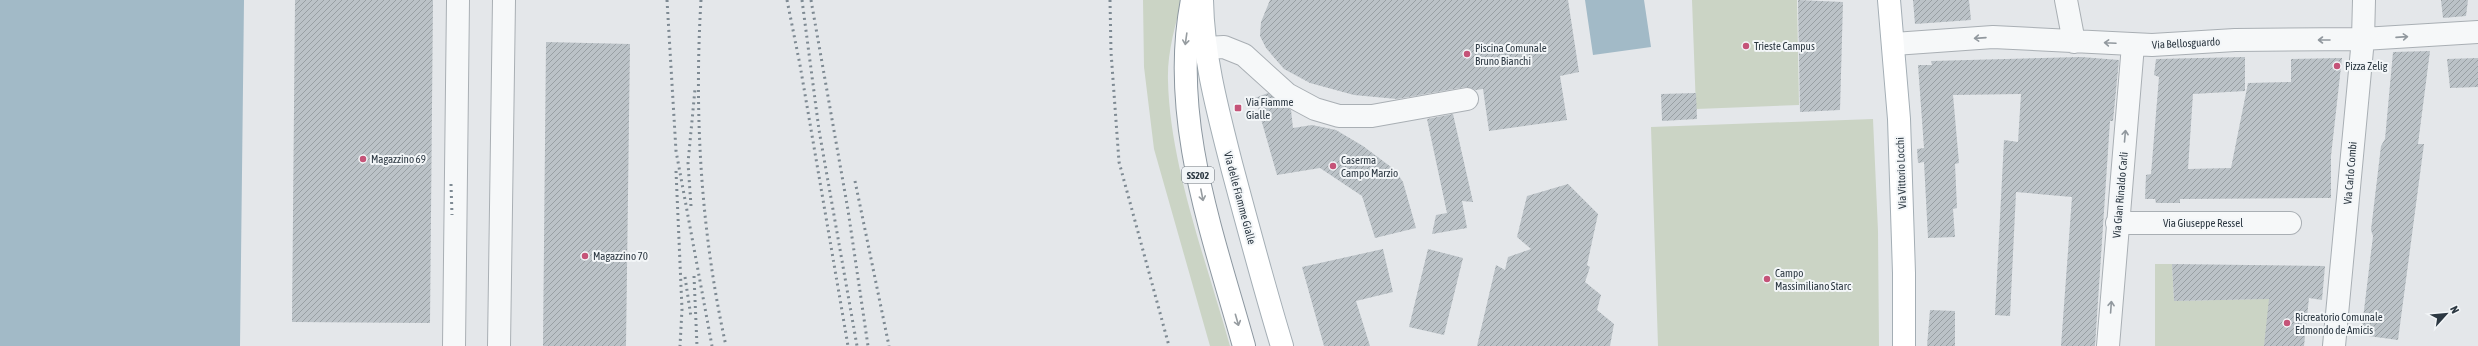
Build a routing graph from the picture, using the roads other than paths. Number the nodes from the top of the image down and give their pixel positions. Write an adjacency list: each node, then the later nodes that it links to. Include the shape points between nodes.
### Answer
1 (458, 0): 17 (street)
2 (504, 0): 18 (street)
3 (1192, 0): 19 (main road, SS202, one-way to 19, via 1185,49 1187,107 1204,206)
4 (1202, 0): 13 (main road, Via delle Fiamme Gialle)
5 (1889, 0): 11 (main road, Via Vittorio Locchi)
6 (2066, 0): 10 (street)
7 (2364, 0): 9 (street, Via Carlo Combi)
8 (2478, 32): 9 (street, Via Bellosguardo, one-way to 8)
9 (2363, 39): 12 (street, Via Bellosguardo, one-way to 12); 23 (street, Via Carlo Combi)
10 (2074, 42): 11 (street, Via Bellosguardo, one-way to 11, via 1993,37); 12 (street, Via Bellosguardo, one-way to 10)
11 (1894, 44): 21 (main road, Via Vittorio Locchi, via 1904,265)
12 (2133, 44): 15 (street, Via Gian Rinaldo Carli, one-way to 12)
13 (1206, 48): 14 (street, via 1224,46 1244,55 1287,94 1315,109 1339,116 1372,116); 20 (main road, Via delle Fiamme Gialle, via 1212,88 1230,159)
14 (1467, 99)
15 (2117, 223): 16 (street, Via Giuseppe Ressel); 22 (street, Via Gian Rinaldo Carli, one-way to 15)
16 (2290, 223)
17 (454, 346)
18 (499, 346)
19 (1244, 346)
20 (1282, 346)
21 (1904, 346)
22 (2108, 346)
23 (2334, 346)

